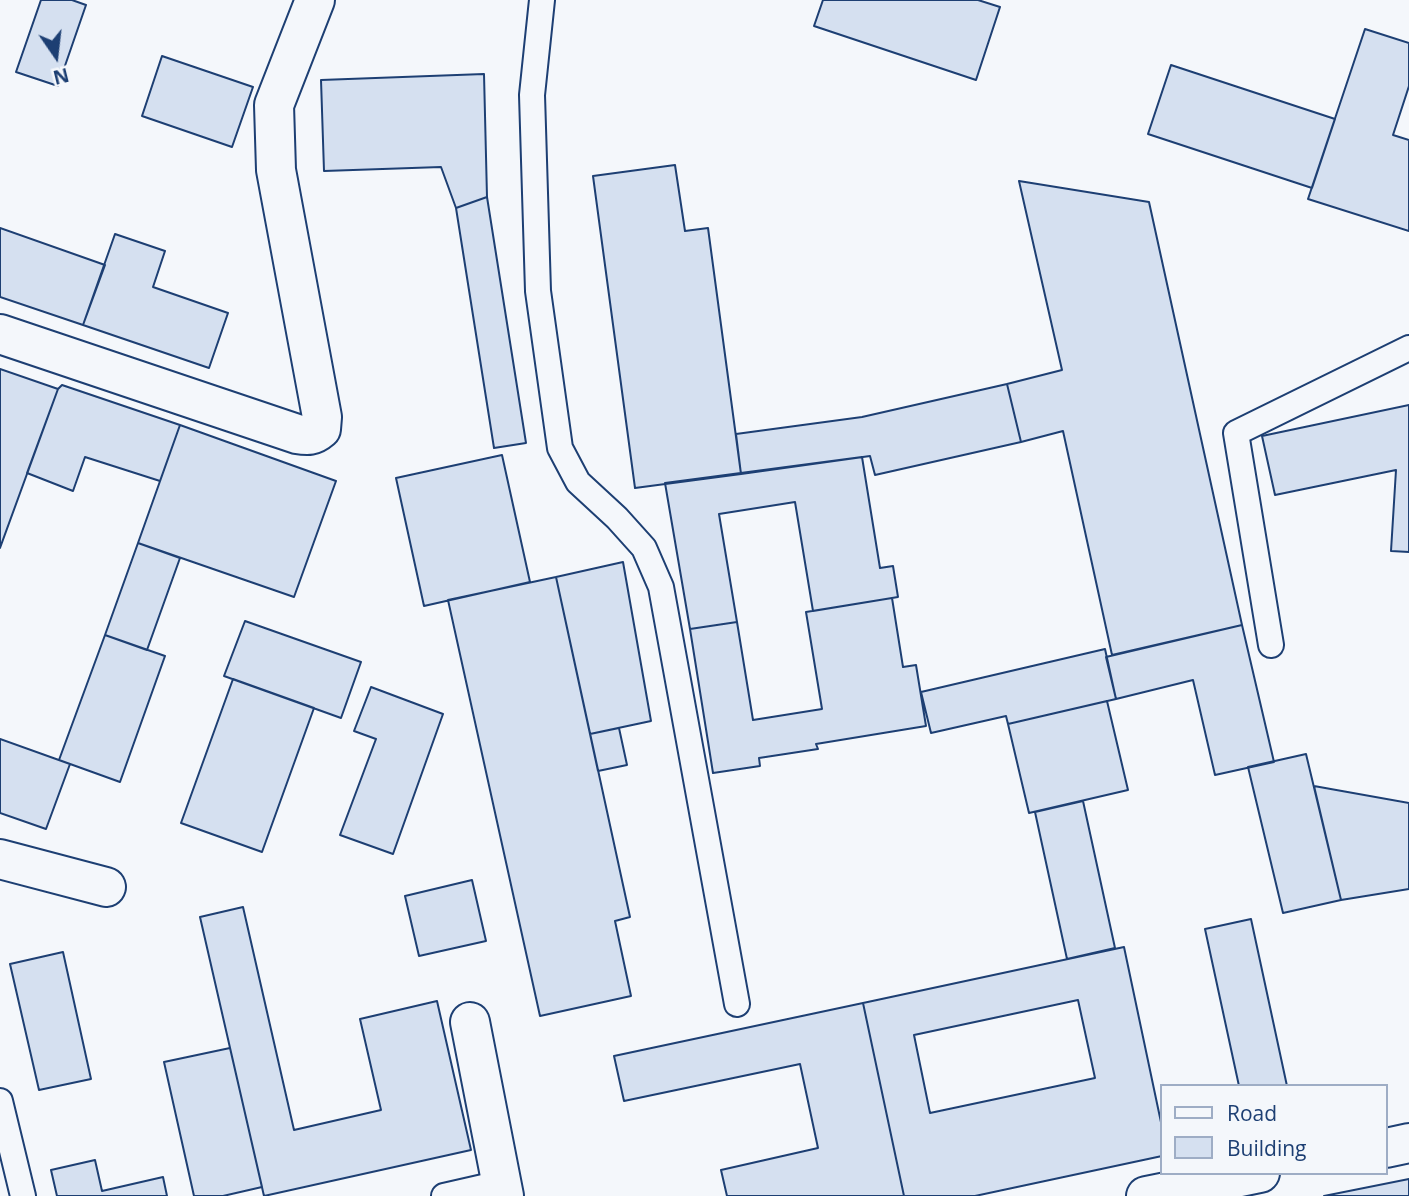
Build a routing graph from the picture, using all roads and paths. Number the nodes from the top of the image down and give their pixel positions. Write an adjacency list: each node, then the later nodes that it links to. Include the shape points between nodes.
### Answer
1 (315, 0): 3 (street, via 274,105 276,170 321,429 307,436 297,434)
2 (542, 0): 8 (lane, via 532,95 538,291 560,448 578,482 643,548 661,587)
3 (0, 334)
4 (1409, 348): 5 (lane, via 1236,433)
5 (1271, 645)
6 (0, 859): 7 (street)
7 (106, 887)
8 (737, 1004)
9 (470, 1022): 14 (street)
10 (0, 1101): 15 (lane)
11 (1409, 1143): 12 (street)
12 (1388, 1148)
13 (1250, 1175): 17 (street)
14 (502, 1189): 16 (lane)
15 (23, 1196)
16 (444, 1196)
17 (1146, 1196)

